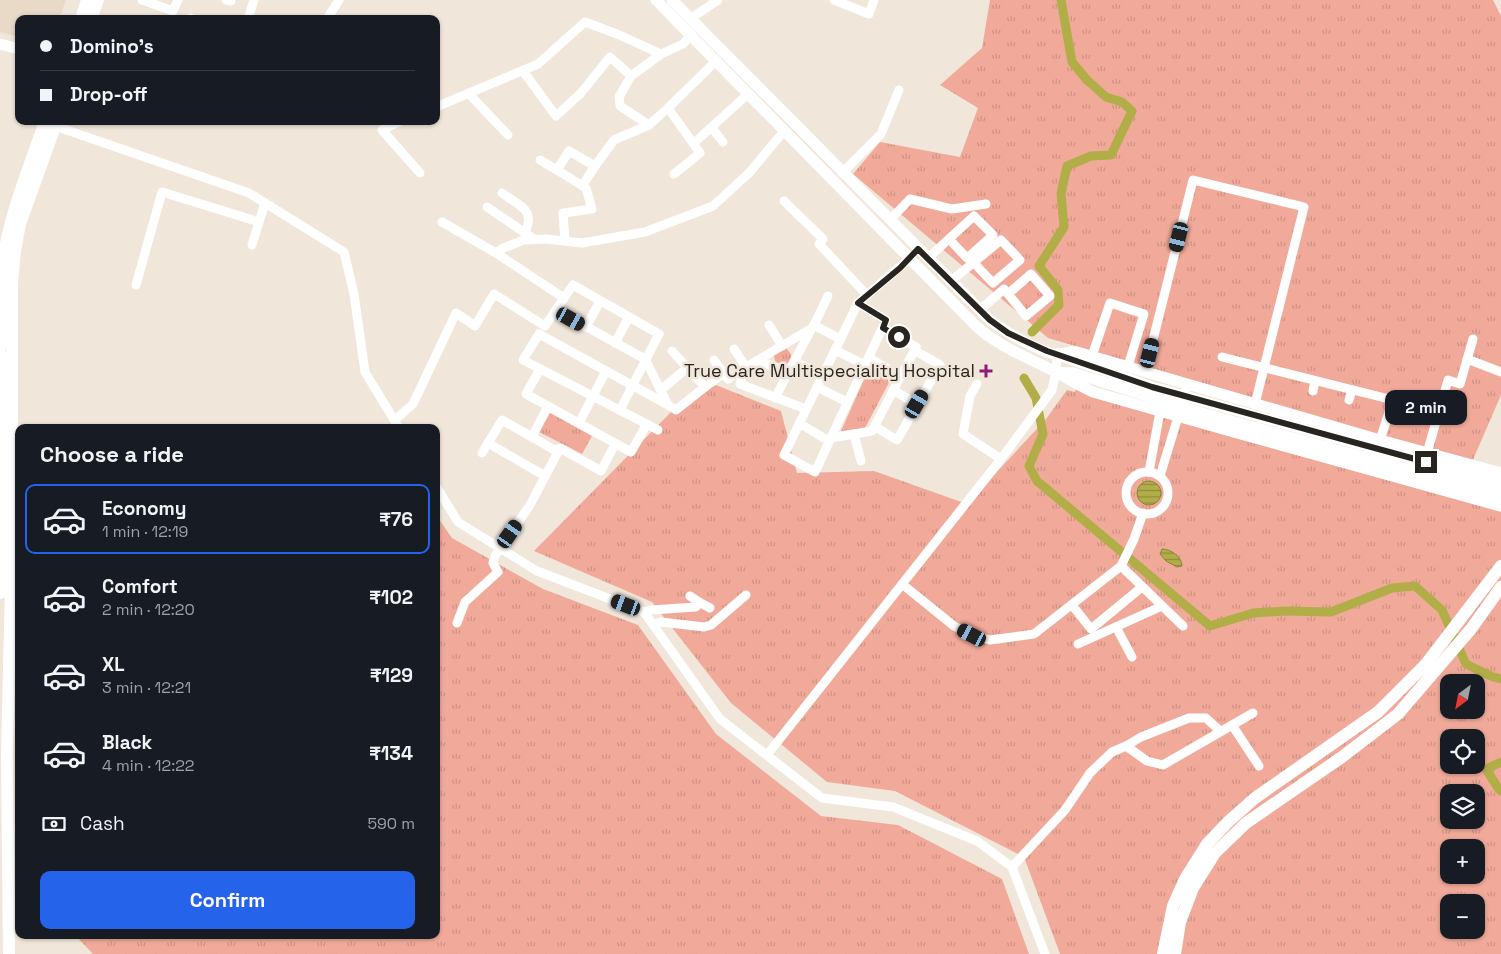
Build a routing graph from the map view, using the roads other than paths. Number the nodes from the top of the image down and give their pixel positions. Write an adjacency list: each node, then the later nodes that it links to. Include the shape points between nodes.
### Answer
1 (87, 0): 12 (main road)
2 (98, 0): 13 (main road)
3 (142, 0): 4 (street, via 174,11)
4 (178, 0)
5 (254, 0): 14 (street)
6 (339, 0): 15 (street)
7 (656, 0): 17 (main road)
8 (672, 0): 16 (main road)
9 (718, 0): 16 (street)
10 (834, 0): 11 (street, via 869,14)
11 (874, 0)
12 (82, 15)
13 (92, 15)
14 (249, 15)
15 (330, 15)
16 (690, 19): 42 (main road)
17 (691, 35): 20 (street, via 683,44); 21 (main road)
18 (0, 44): 19 (main road)
19 (15, 48)
20 (661, 54): 22 (street, via 584,22 538,64); 23 (street)
21 (716, 60): 26 (main road); 28 (street)
22 (523, 71): 23 (street, via 556,116 581,93 610,57); 25 (street)
23 (631, 76): 33 (street, via 619,97 620,106)
24 (899, 90): 42 (street, via 881,134)
25 (469, 94): 27 (street); 36 (street)
26 (748, 94): 34 (street); 35 (main road)
27 (440, 105)
28 (668, 108): 33 (street); 38 (street)
29 (49, 125): 59 (main road, via 22,189)
30 (49, 125): 138 (main road, via 15,251)
31 (56, 125): 48 (street, via 249,193)
32 (393, 125): 43 (street, via 382,130)
33 (649, 125): 40 (street, via 614,140)
34 (712, 128): 37 (street); 38 (street)
35 (784, 131): 57 (street, via 750,172 713,206 645,232 582,243); 62 (main road)
36 (508, 135)
37 (723, 142)
38 (694, 143): 44 (street, via 700,153)
39 (540, 160): 41 (street)
40 (595, 166): 41 (street, via 569,151); 45 (street)
41 (557, 170): 45 (street)
42 (842, 173): 51 (main road)
43 (420, 174)
44 (674, 174)
45 (582, 186): 57 (street, via 586,188 592,209 563,213)
46 (502, 193): 54 (street, via 529,215)
47 (784, 200): 68 (street, via 823,239 819,244)
48 (265, 203): 52 (street); 141 (street, via 344,252 354,294 365,372)
49 (986, 204): 51 (street, via 952,209 910,199)
50 (487, 206): 54 (street)
51 (890, 220): 60 (main road)
52 (259, 222): 58 (street); 66 (street, via 162,192)
53 (442, 222): 61 (street)
54 (524, 232): 56 (street)
55 (949, 238): 55 (street, via 974,216 993,235 967,258); 63 (street)
56 (534, 239): 57 (street); 61 (street, via 524,240)
57 (565, 241)
58 (252, 245)
59 (3, 246): 86 (main road)
60 (918, 249): 62 (main road); 63 (main road)
61 (496, 253): 70 (street)
62 (910, 258): 68 (street); 107 (main road, via 989,338)
63 (928, 258): 65 (main road)
64 (974, 263): 64 (street, via 1001,240 1020,260 993,284); 65 (street)
65 (951, 281): 74 (main road)
66 (136, 285)
67 (1008, 294): 67 (street, via 1032,274 1050,296 1026,316); 74 (street, via 1004,289)
68 (867, 295): 72 (street)
69 (828, 296): 78 (street)
70 (564, 298): 71 (street, via 573,285); 73 (street)
71 (600, 301): 75 (street); 79 (street)
72 (858, 303): 80 (street, via 886,320); 82 (street)
73 (556, 310): 77 (street); 79 (street)
74 (980, 310): 92 (main road, via 1008,333)
75 (629, 318): 84 (street); 95 (street, via 659,334)
76 (769, 325): 85 (street)
77 (545, 326): 81 (street); 141 (street, via 494,294 475,326 456,313 413,404)
78 (813, 326): 82 (street); 85 (street); 99 (street)
79 (586, 327): 84 (street)
80 (883, 328): 89 (street, via 916,347); 100 (street)
81 (539, 334): 105 (street, via 523,360); 106 (street)
82 (840, 339): 88 (street)
83 (1473, 339): 96 (street)
84 (616, 343): 95 (street)
85 (782, 346): 98 (street)
86 (0, 347)
87 (734, 349): 102 (street)
88 (835, 350): 100 (street); 112 (street)
89 (914, 350): 113 (street); 129 (street, via 940,365)
90 (672, 351): 103 (street)
91 (0, 354): 133 (main road)
92 (1057, 354): 93 (main road, via 1072,351); 107 (street); 160 (main road, via 1144,384)
93 (1092, 356): 101 (main road); 101 (street, via 1110,303 1144,314)
94 (1222, 357): 104 (street)
95 (645, 359): 118 (street); 121 (street)
96 (1467, 359): 109 (street); 153 (street, via 1460,384 1448,380)
97 (714, 360): 111 (street)
98 (758, 360): 102 (street); 110 (street)
99 (794, 361): 110 (street); 112 (street)
100 (867, 362): 113 (street); 128 (street)
101 (1128, 366): 108 (main road)
102 (746, 367): 111 (street, via 728,379); 126 (street, via 740,384)
103 (687, 368): 119 (street); 121 (street)
104 (1265, 368): 108 (street, via 1304,207 1193,180); 115 (street); 130 (street)
105 (540, 369): 125 (street); 132 (street, via 526,394)
106 (606, 371): 118 (street); 125 (street)
107 (1056, 372): 136 (main road, via 1087,389); 154 (street, via 1052,390); 162 (main road, via 1074,373)
108 (1145, 372): 114 (main road)
109 (1501, 372)
110 (788, 373): 126 (street)
111 (724, 374): 119 (street)
112 (823, 375): 120 (street)
113 (900, 376): 122 (street)
114 (1172, 380): 117 (main road); 136 (street)
115 (1315, 381): 123 (street); 124 (street)
116 (977, 384): 154 (street, via 970,396 963,434)
117 (1188, 384): 130 (main road); 137 (street)
118 (632, 386): 131 (street); 135 (street)
119 (705, 387): 131 (street, via 676,410)
120 (817, 387): 128 (street); 134 (street)
121 (661, 390): 131 (street)
122 (893, 390): 129 (street); 143 (street)
123 (1352, 390): 127 (street); 148 (street, via 1393,400)
124 (1313, 391)
125 (593, 396): 135 (street); 139 (street)
126 (775, 398): 134 (street)
127 (1349, 400)
128 (848, 402): 147 (street)
129 (917, 404): 143 (street, via 897,440)
130 (1255, 404): 148 (main road)
131 (668, 405)
132 (548, 406): 139 (street); 146 (street)
133 (0, 407): 138 (main road)
134 (806, 409): 140 (street)
135 (620, 410): 142 (street)
136 (1161, 411): 137 (main road); 156 (street)
137 (1177, 416): 159 (street); 163 (main road)
138 (7, 420): 165 (main road); 172 (main road)
139 (579, 423): 142 (street, via 631,452)
140 (799, 423): 147 (street); 147 (street, via 784,454 814,472)
141 (397, 424)
142 (647, 424): 144 (street)
143 (874, 426): 145 (street, via 872,431)
144 (658, 430)
145 (854, 434): 147 (street); 155 (street)
146 (532, 437): 149 (street, via 502,420); 151 (street)
147 (830, 439)
148 (1380, 440): 153 (main road)
149 (488, 443): 152 (street); 158 (street)
150 (613, 448): 151 (street, via 601,471 560,448)
151 (558, 452): 158 (street)
152 (482, 453)
153 (1427, 453): 157 (main road)
154 (1001, 459): 169 (street)
155 (861, 461)
156 (1150, 472): 159 (street); 164 (street, via 1136,475 1127,486 1131,506)
157 (1501, 473)
158 (545, 476): 166 (street, via 530,505)
159 (1160, 476): 164 (street, via 1168,490 1166,503 1156,512)
160 (1501, 484)
161 (440, 493): 166 (street, via 458,522)
162 (1501, 495)
163 (1501, 506)
164 (1143, 513): 167 (street)
165 (15, 541): 194 (main road, via 8,755)
166 (500, 548): 179 (street, via 537,571); 180 (street, via 493,563 498,572 465,602)
167 (1121, 566): 170 (street); 176 (street)
168 (1501, 566): 196 (main road, via 1426,664 1378,712 1255,798 1207,844 1185,878 1173,906)
169 (902, 584): 176 (street, via 954,626 990,640 1034,634); 191 (street)
170 (1142, 587): 177 (street); 184 (street)
171 (1501, 587): 197 (main road, via 1471,630 1398,714 1342,758 1246,824 1214,853 1180,922)
172 (0, 594)
173 (746, 595): 181 (street, via 711,625)
174 (690, 596): 175 (street)
175 (699, 602): 178 (street); 179 (street, via 696,607)
176 (1072, 605): 184 (street)
177 (1162, 606): 182 (street); 183 (street)
178 (710, 608)
179 (644, 612): 181 (street)
180 (457, 624)
181 (653, 624): 191 (street, via 720,718)
182 (1183, 626)
183 (1116, 627): 184 (street); 186 (street)
184 (1094, 632): 185 (street)
185 (1078, 644)
186 (1132, 657)
187 (1253, 713): 188 (street)
188 (1232, 725): 189 (street); 192 (street)
189 (1220, 731): 190 (street, via 1206,718 1189,718); 190 (street, via 1163,765 1147,761)
190 (1126, 746): 193 (street, via 1112,752 1090,773 1065,810)
191 (767, 755): 193 (street, via 822,798 893,807 977,842)
192 (1259, 766)
193 (1012, 867): 195 (street)
194 (9, 954)
195 (1046, 954)
196 (1163, 954)
197 (1175, 954)

